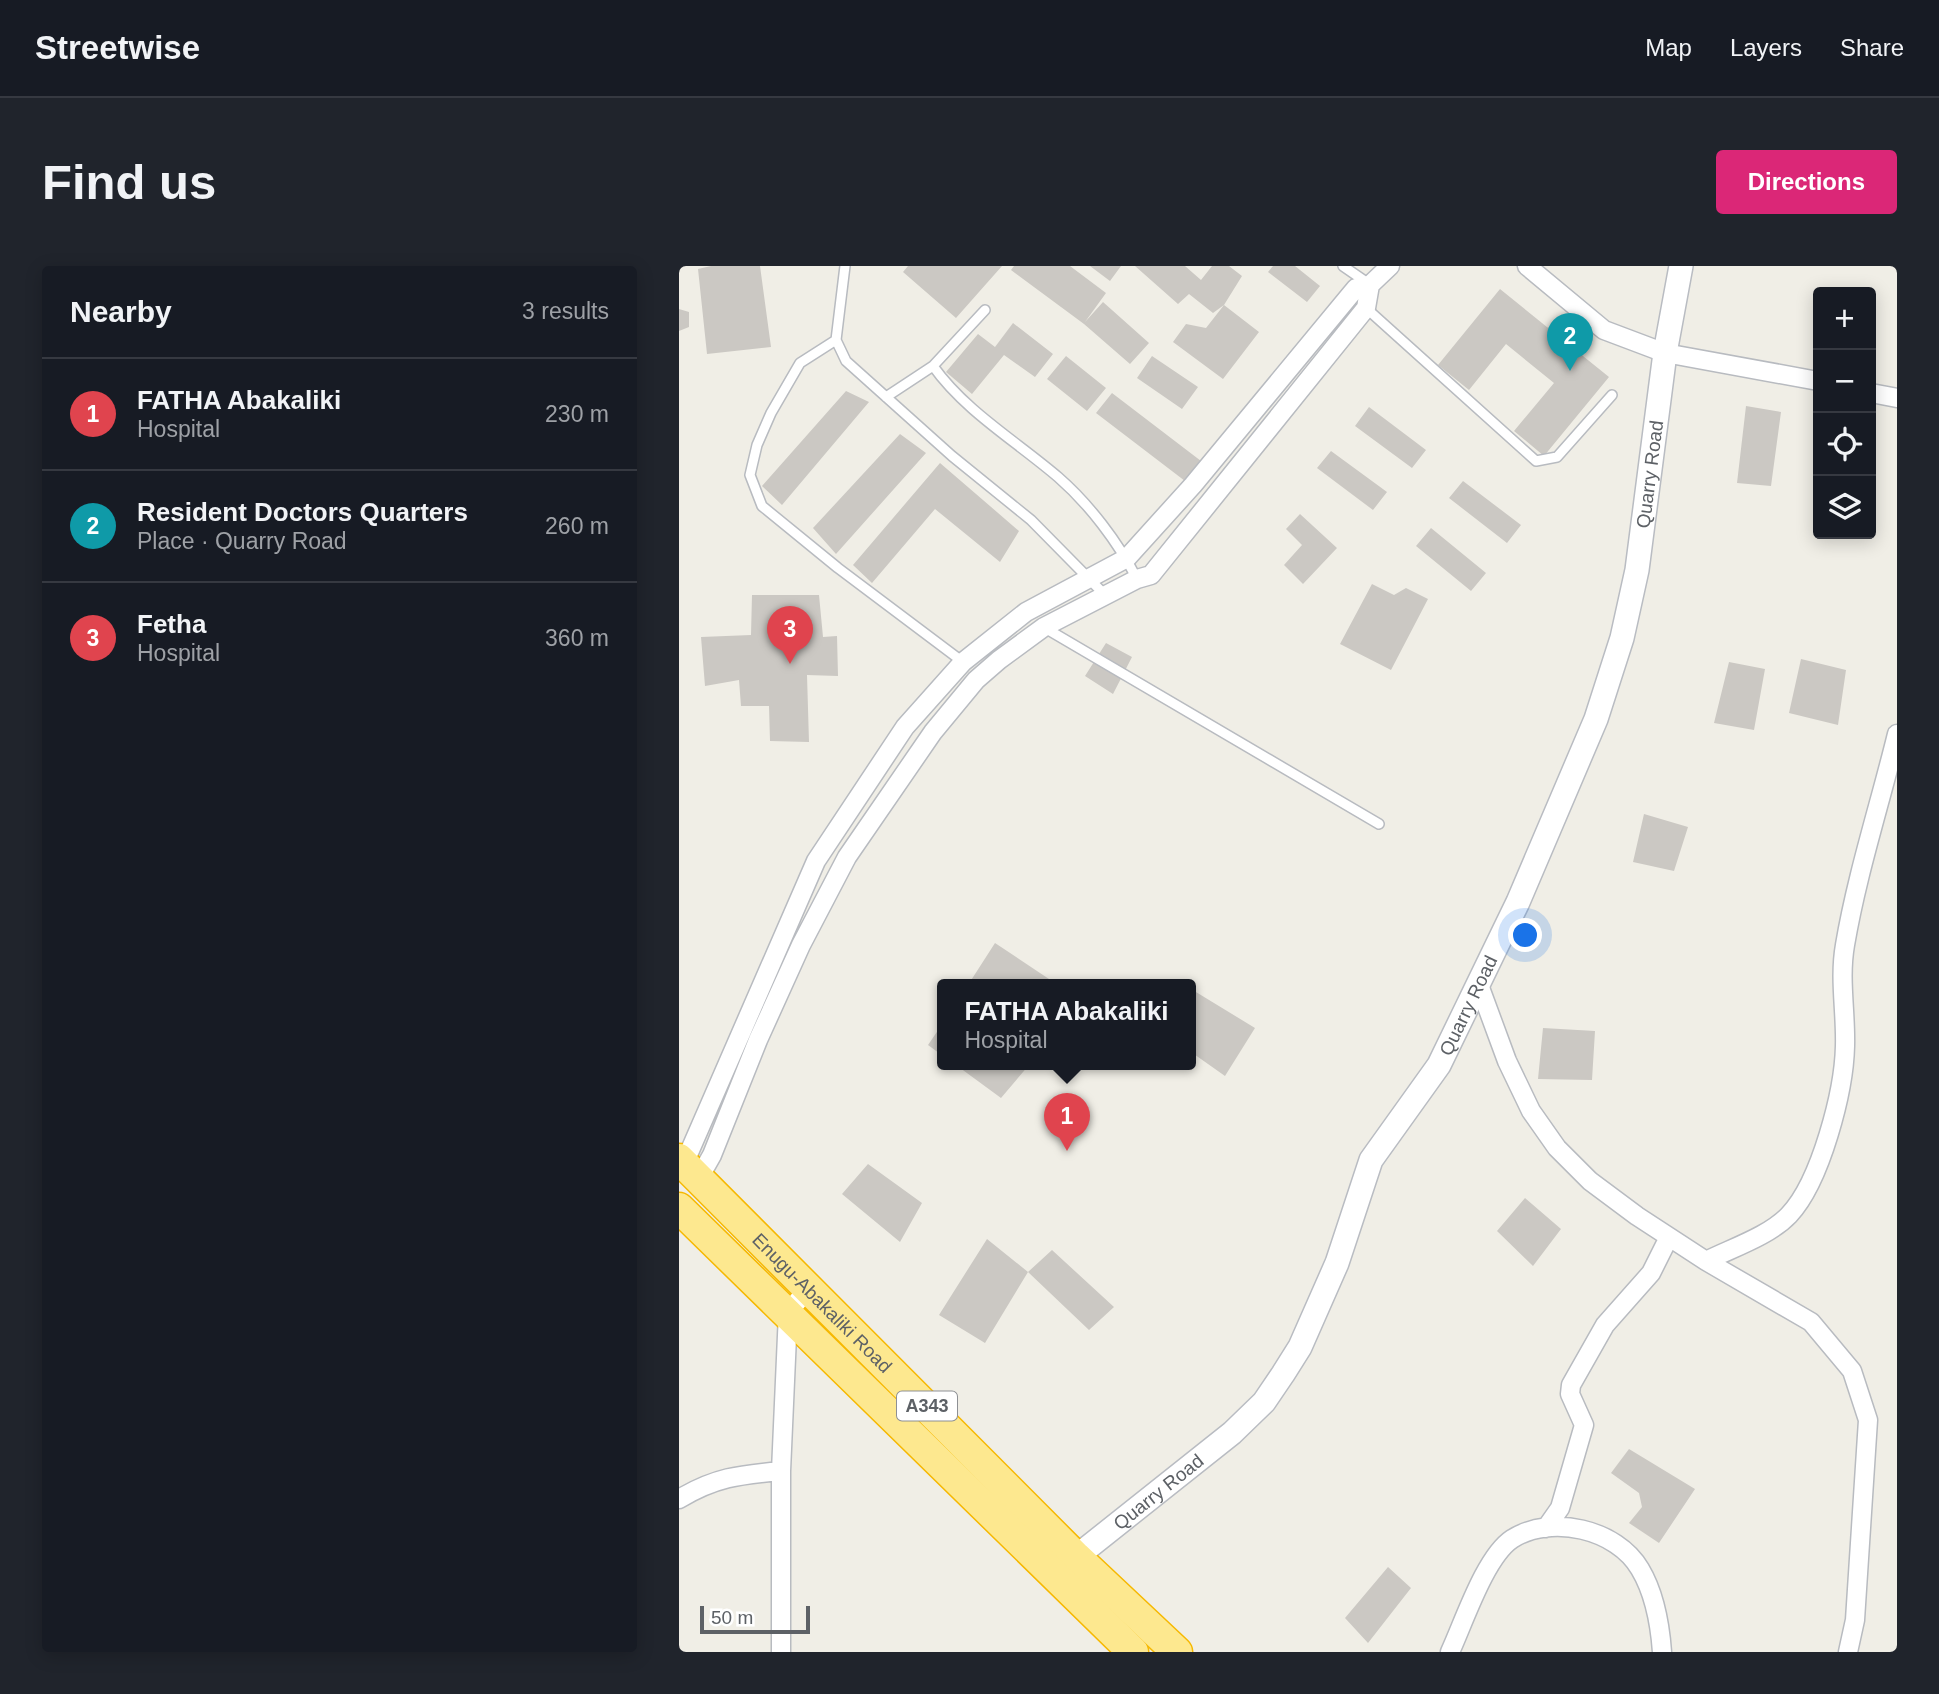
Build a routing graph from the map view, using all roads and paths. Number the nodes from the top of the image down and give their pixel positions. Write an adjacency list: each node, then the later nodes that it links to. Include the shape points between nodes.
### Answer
1 (845, 266): 9 (lane)
2 (1343, 266): 6 (lane)
3 (1390, 266): 6 (street)
4 (1527, 266): 11 (street, via 1604,330)
5 (1681, 266): 11 (street, Quarry Road)
6 (1370, 285): 7 (street); 10 (street, via 1356,288)
7 (1366, 308): 12 (street); 16 (lane, via 1536,461 1557,457)
8 (985, 310): 13 (lane)
9 (836, 340): 17 (lane, via 846,360); 26 (lane, via 800,362 766,424 750,475 762,506)
10 (1304, 350): 12 (street); 19 (street)
11 (1665, 353): 14 (street); 29 (street, Quarry Road, via 1637,570 1622,638 1566,792)
12 (1321, 365): 20 (street)
13 (933, 366): 17 (lane); 21 (lane, via 959,397 1060,479)
14 (1813, 380)
15 (1876, 394): 18 (street)
16 (1612, 395)
17 (886, 397): 23 (lane, via 1031,520)
18 (1897, 398)
19 (1230, 439): 20 (street); 21 (street)
20 (1249, 454): 22 (street, via 1151,575)
21 (1127, 558): 22 (lane); 23 (street)
22 (1137, 579): 24 (street)
23 (1091, 580): 24 (lane); 26 (street, via 1026,612)
24 (1105, 595): 25 (street)
25 (1044, 627): 28 (lane); 30 (street, via 976,680 933,732 847,857 758,1040 712,1156)
26 (963, 662): 30 (street, via 905,727 816,861)
27 (1897, 734): 33 (street, via 1845,946 1842,1072 1815,1167 1789,1215)
28 (1379, 824)
29 (1479, 985): 32 (street, via 1507,1061 1531,1111 1557,1148 1590,1181); 39 (street, Quarry Road, via 1439,1065 1371,1160 1338,1263 1300,1347 1264,1402 1232,1433)
30 (687, 1167): 34 (highway, Enugu-Abakaliki Road / A343)
31 (679, 1208): 35 (highway, A343)
32 (1669, 1237): 33 (street); 38 (street, via 1651,1273 1605,1325 1571,1385 1570,1394 1584,1425 1560,1507)
33 (1706, 1261): 45 (street, via 1811,1322 1852,1371 1868,1420)
34 (810, 1287): 35 (street); 39 (highway, Enugu-Abakaliki Road / A343)
35 (788, 1313): 36 (street); 41 (highway, Enugu-Abakaliki Road / A343)
36 (781, 1471): 37 (street, via 712,1480); 40 (street)
37 (679, 1499)
38 (1546, 1528): 43 (street, via 1511,1539 1494,1558); 44 (street, via 1570,1526 1606,1537 1640,1568 1660,1621)
39 (1076, 1557): 42 (highway, Enugu-Abakaliki Road / A343)
40 (781, 1652)
41 (1133, 1652)
42 (1177, 1652)
43 (1450, 1652)
44 (1662, 1652)
45 (1849, 1652)

